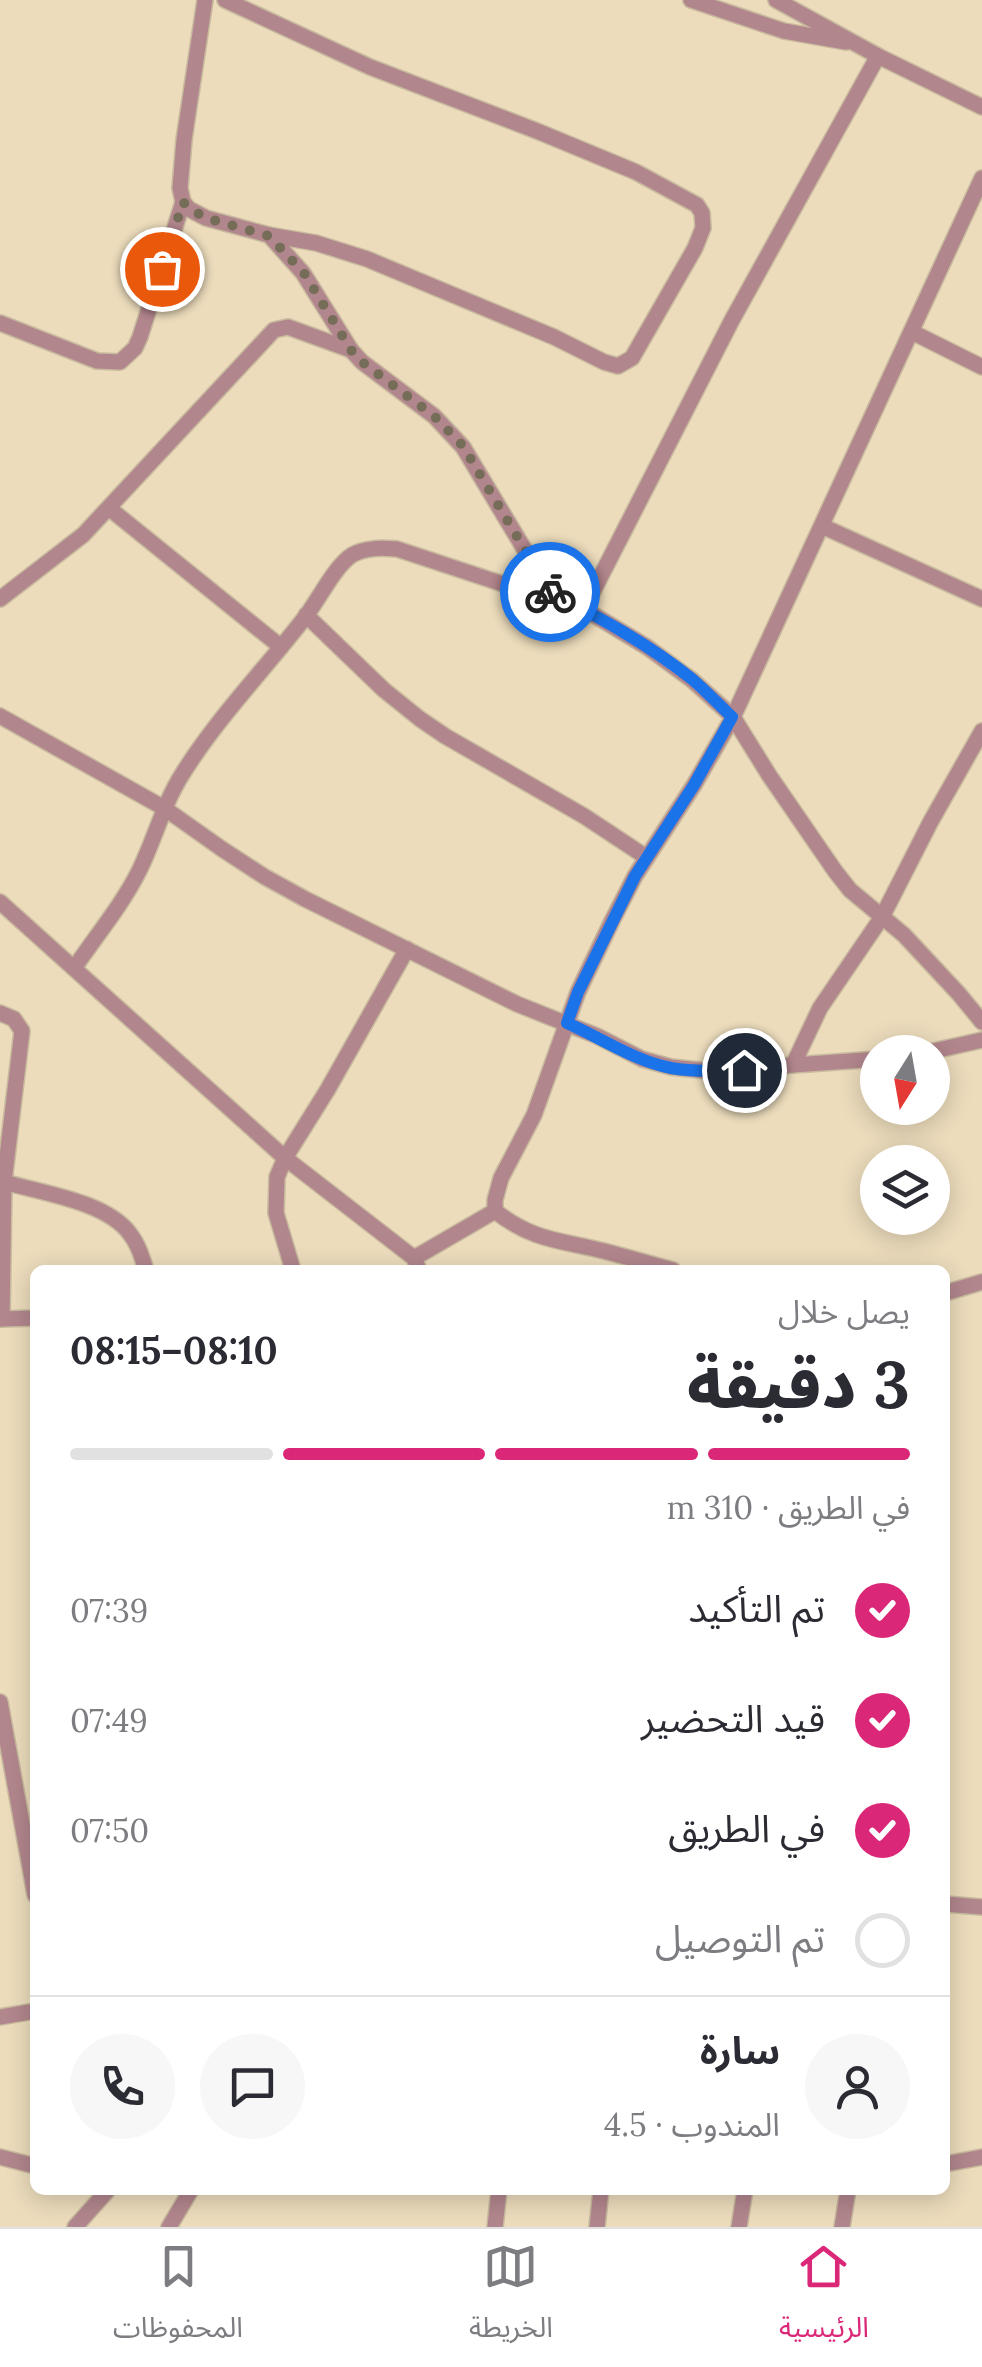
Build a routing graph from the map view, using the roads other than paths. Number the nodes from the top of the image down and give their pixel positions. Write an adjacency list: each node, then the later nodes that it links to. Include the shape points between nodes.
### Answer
1 (205, 0): 9 (street, via 184,140)
2 (225, 0): 10 (street, via 636,172 697,205 704,220 632,358 618,366 367,260)
3 (691, 0): 5 (street, via 784,31)
4 (776, 0): 5 (street)
5 (860, 45): 6 (street)
6 (878, 56): 7 (street); 20 (street)
7 (982, 108)
8 (982, 178): 12 (street)
9 (183, 202): 10 (street, via 206,218); 11 (street, via 140,337 120,362 97,361)
10 (269, 236): 13 (street, via 304,273)
11 (0, 323)
12 (912, 332): 14 (street); 16 (street)
13 (351, 350): 15 (street, via 288,327 274,330); 17 (street, via 463,446)
14 (982, 367)
15 (110, 508): 19 (street); 22 (street)
16 (822, 526): 18 (street); 24 (street)
17 (550, 592): 20 (street); 21 (street, via 378,548 350,556)
18 (982, 599)
19 (0, 600)
20 (584, 608): 24 (street, via 692,680)
21 (306, 616): 22 (street); 27 (street, via 420,719)
22 (281, 647): 26 (street, via 201,746)
23 (0, 716): 26 (street)
24 (732, 717): 27 (street); 29 (street, via 835,872)
25 (982, 731): 29 (street)
26 (164, 808): 30 (street, via 265,877); 31 (street, via 138,875)
27 (646, 857): 34 (street)
28 (0, 902): 31 (street)
29 (882, 917): 33 (street); 38 (street, via 820,1008)
30 (407, 949): 34 (street); 40 (street)
31 (74, 967): 40 (street)
32 (0, 1013): 39 (street, via 22,1031)
33 (982, 1022)
34 (567, 1023): 38 (street, via 671,1068); 42 (street, via 534,1115 501,1178)
35 (982, 1040): 36 (street)
36 (950, 1047)
37 (860, 1059): 38 (street)
38 (793, 1065)
39 (8, 1081): 41 (street)
40 (284, 1158): 44 (street); 46 (street, via 276,1213)
41 (2, 1181): 45 (street, via 116,1219); 52 (street)
42 (494, 1211): 43 (street, via 524,1232); 44 (street)
43 (602, 1250): 47 (street); 48 (street)
44 (416, 1264)
45 (144, 1265)
46 (291, 1265)
47 (604, 1265)
48 (655, 1265)
49 (982, 1282): 50 (street)
50 (950, 1291)
51 (30, 1318): 52 (street)
52 (1, 1319)
53 (0, 1702): 54 (street)
54 (30, 1867)
55 (950, 1904): 56 (street)
56 (982, 1907)
57 (30, 2012): 58 (street)
58 (0, 2017)
59 (1, 2157): 62 (street)
60 (982, 2157): 61 (street)
61 (950, 2163)
62 (30, 2165)
63 (103, 2195): 69 (street)
64 (188, 2195): 70 (street)
65 (499, 2195): 71 (street)
66 (600, 2195): 72 (street)
67 (744, 2195): 73 (street)
68 (847, 2195): 74 (street)
69 (74, 2227)
70 (169, 2227)
71 (495, 2227)
72 (597, 2227)
73 (739, 2227)
74 (842, 2227)

